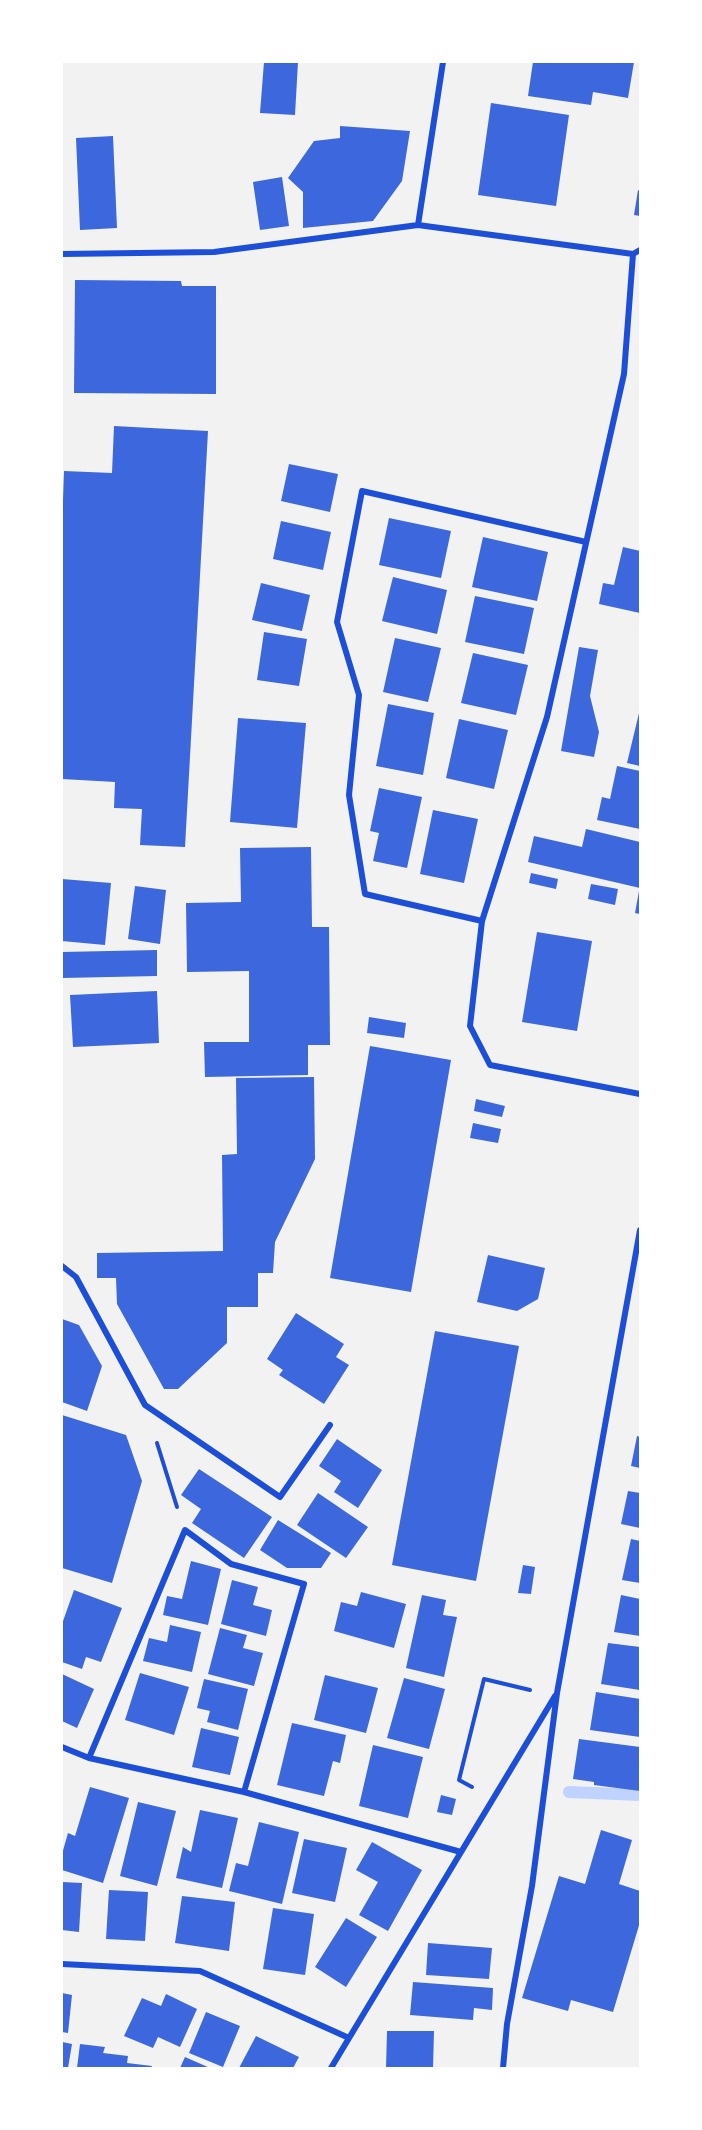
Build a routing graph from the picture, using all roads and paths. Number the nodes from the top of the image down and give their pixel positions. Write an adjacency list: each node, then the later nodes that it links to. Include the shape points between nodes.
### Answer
1 (444, 62): 2 (street)
2 (418, 225): 4 (street, via 214,252); 5 (street)
3 (640, 250): 5 (street)
4 (62, 254)
5 (633, 254): 6 (street, via 624,374)
6 (586, 542): 7 (street, via 547,717); 7 (street, via 362,491 337,622 359,695 349,795 365,894)
7 (482, 921): 8 (street, via 471,1026 490,1065)
8 (640, 1094)
9 (640, 1230): 15 (street)
10 (62, 1266): 11 (street, via 76,1277)
11 (145, 1405): 12 (street, via 280,1497); 13 (path)
12 (330, 1425)
13 (185, 1530): 17 (street); 18 (street, via 231,1564 304,1584)
14 (527, 1690): 19 (path, via 484,1679 459,1780)
15 (557, 1693): 19 (street); 24 (street)
16 (62, 1747): 17 (street)
17 (89, 1758): 18 (street)
18 (244, 1792): 20 (street)
19 (494, 1799): 20 (street)
20 (461, 1852): 22 (street)
21 (62, 1964): 22 (street, via 200,1971)
22 (349, 2038): 23 (street)
23 (331, 2068)
24 (503, 2068)

